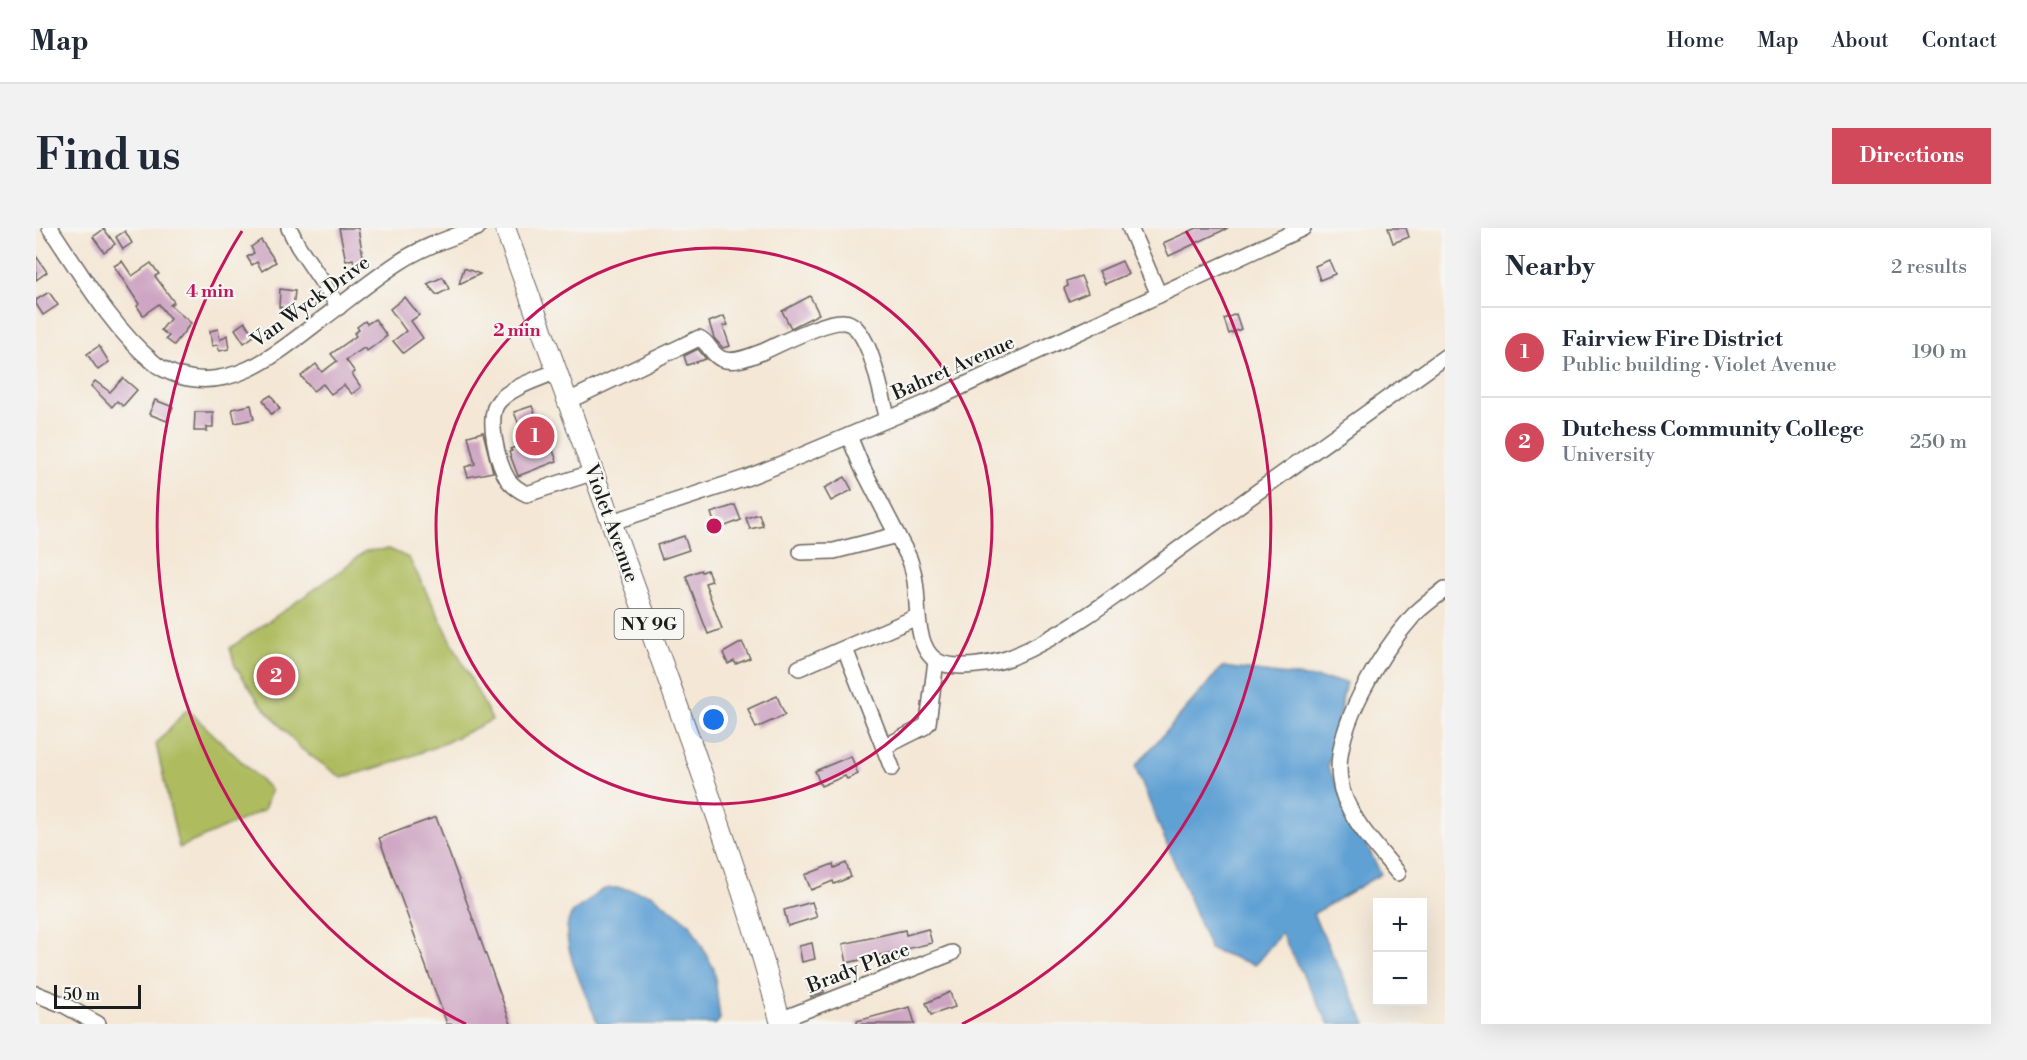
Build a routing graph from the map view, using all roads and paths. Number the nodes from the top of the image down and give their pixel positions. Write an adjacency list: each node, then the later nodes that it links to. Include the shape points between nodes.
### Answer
1 (50, 228): 8 (street, Van Wyck Drive, via 116,323 152,362 193,380 218,380 242,372 268,359)
2 (289, 228): 8 (street)
3 (477, 228): 8 (street, Van Wyck Drive, via 424,248)
4 (505, 228): 10 (main road, Violet Avenue / NY 9G)
5 (1130, 228): 7 (street)
6 (1303, 228): 7 (street, Bahret Avenue)
7 (1159, 295): 12 (street, Bahret Avenue)
8 (339, 307)
9 (1445, 357): 21 (street, via 1116,596 1035,646 982,665)
10 (557, 371): 11 (main road, Violet Avenue / NY 9G); 14 (street, via 514,391 493,410 494,439 504,473 510,483 527,494)
11 (568, 401): 12 (street, via 699,338 723,360 735,361 826,325 845,322 862,334); 14 (main road, Violet Avenue / NY 9G)
12 (888, 419): 13 (street, Bahret Avenue)
13 (849, 436): 15 (street, Bahret Avenue, via 746,478); 16 (street)
14 (594, 472): 15 (main road, Violet Avenue / NY 9G)
15 (612, 522): 28 (main road, Violet Avenue / NY 9G, via 736,872)
16 (897, 535): 17 (street, via 834,551); 19 (street, via 914,573)
17 (801, 552)
18 (1445, 589): 25 (street, via 1414,615 1376,665 1364,685 1341,747 1340,781 1354,818)
19 (917, 617): 20 (street); 21 (street, via 923,641)
20 (845, 649): 22 (street); 23 (street)
21 (936, 661): 23 (street, via 928,723)
22 (799, 668)
23 (884, 747): 24 (street)
24 (892, 768)
25 (1398, 873)
26 (952, 953): 28 (street, Brady Place)
27 (36, 994): 29 (street)
28 (781, 1022)
29 (98, 1024)

